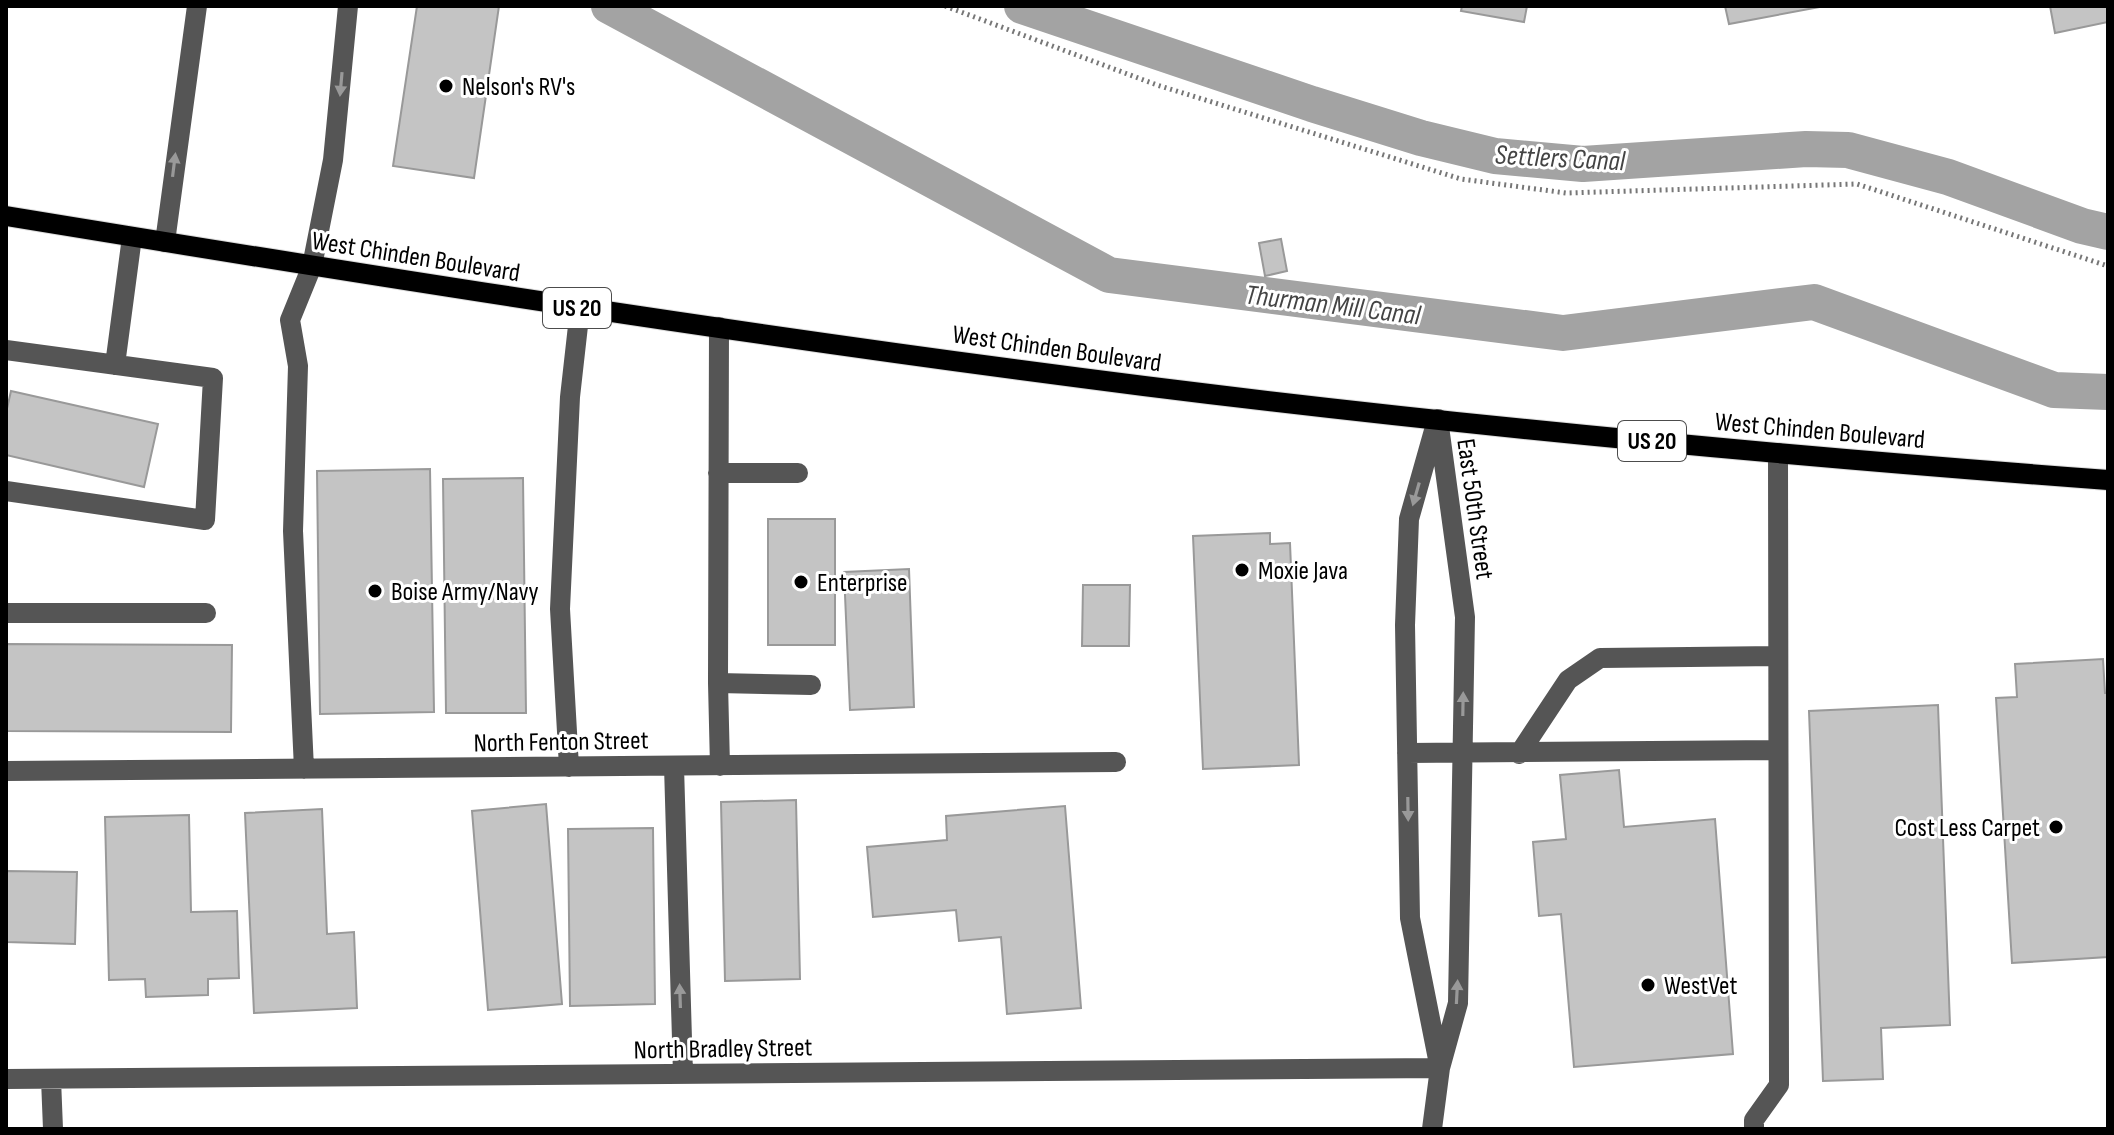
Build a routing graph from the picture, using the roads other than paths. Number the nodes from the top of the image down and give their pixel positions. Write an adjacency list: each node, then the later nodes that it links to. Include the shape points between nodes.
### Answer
1 (197, 6): 5 (street, one-way to 1)
2 (348, 6): 6 (street, one-way to 6, via 333,160)
3 (6, 216): 4 (main road, West Chinden Boulevard / US 20)
4 (132, 237): 5 (main road, West Chinden Boulevard / US 20); 10 (street)
5 (165, 242): 6 (main road, West Chinden Boulevard / US 20)
6 (312, 266): 7 (main road, West Chinden Boulevard / US 20); 30 (street, via 290,320 298,366 293,531)
7 (580, 308): 8 (main road, West Chinden Boulevard / US 20); 29 (street, via 570,397 560,609)
8 (719, 327): 11 (main road, West Chinden Boulevard / US 20, via 1150,387); 13 (street)
9 (6, 350): 10 (street)
10 (115, 365): 16 (street, via 213,378 205,520)
11 (1438, 419): 12 (main road, West Chinden Boulevard / US 20); 23 (street, East 50th Street, one-way to 23, via 1409,519); 24 (street, East 50th Street, one-way to 11, via 1465,617)
12 (1778, 453): 15 (main road, West Chinden Boulevard / US 20); 19 (street)
13 (718, 473): 14 (street); 20 (street)
14 (798, 473)
15 (2108, 480)
16 (6, 491)
17 (6, 613): 18 (street)
18 (206, 613)
19 (1778, 656): 22 (street); 25 (street, via 1600,658 1568,680)
20 (718, 683): 21 (street); 28 (street)
21 (811, 685)
22 (1778, 750): 25 (street); 38 (street, via 1779,1085 1754,1120)
23 (1407, 753): 24 (street); 32 (street, East 50th Street, one-way to 32, via 1410,918)
24 (1462, 754): 25 (street); 32 (street, East 50th Street, one-way to 24, via 1458,1003)
25 (1519, 754)
26 (1116, 762): 28 (street, North Fenton Street)
27 (674, 766): 28 (street, North Fenton Street); 29 (street, North Fenton Street); 33 (street, one-way to 27)
28 (720, 766)
29 (569, 767): 30 (street, North Fenton Street)
30 (304, 769): 31 (street, North Fenton Street)
31 (6, 771)
32 (1440, 1068): 33 (street, North Bradley Street); 37 (street, East 50th Street)
33 (683, 1074): 35 (street, North Bradley Street)
34 (6, 1079): 35 (street, North Bradley Street)
35 (51, 1079): 36 (street)
36 (53, 1129)
37 (1432, 1129)
38 (1754, 1129)

